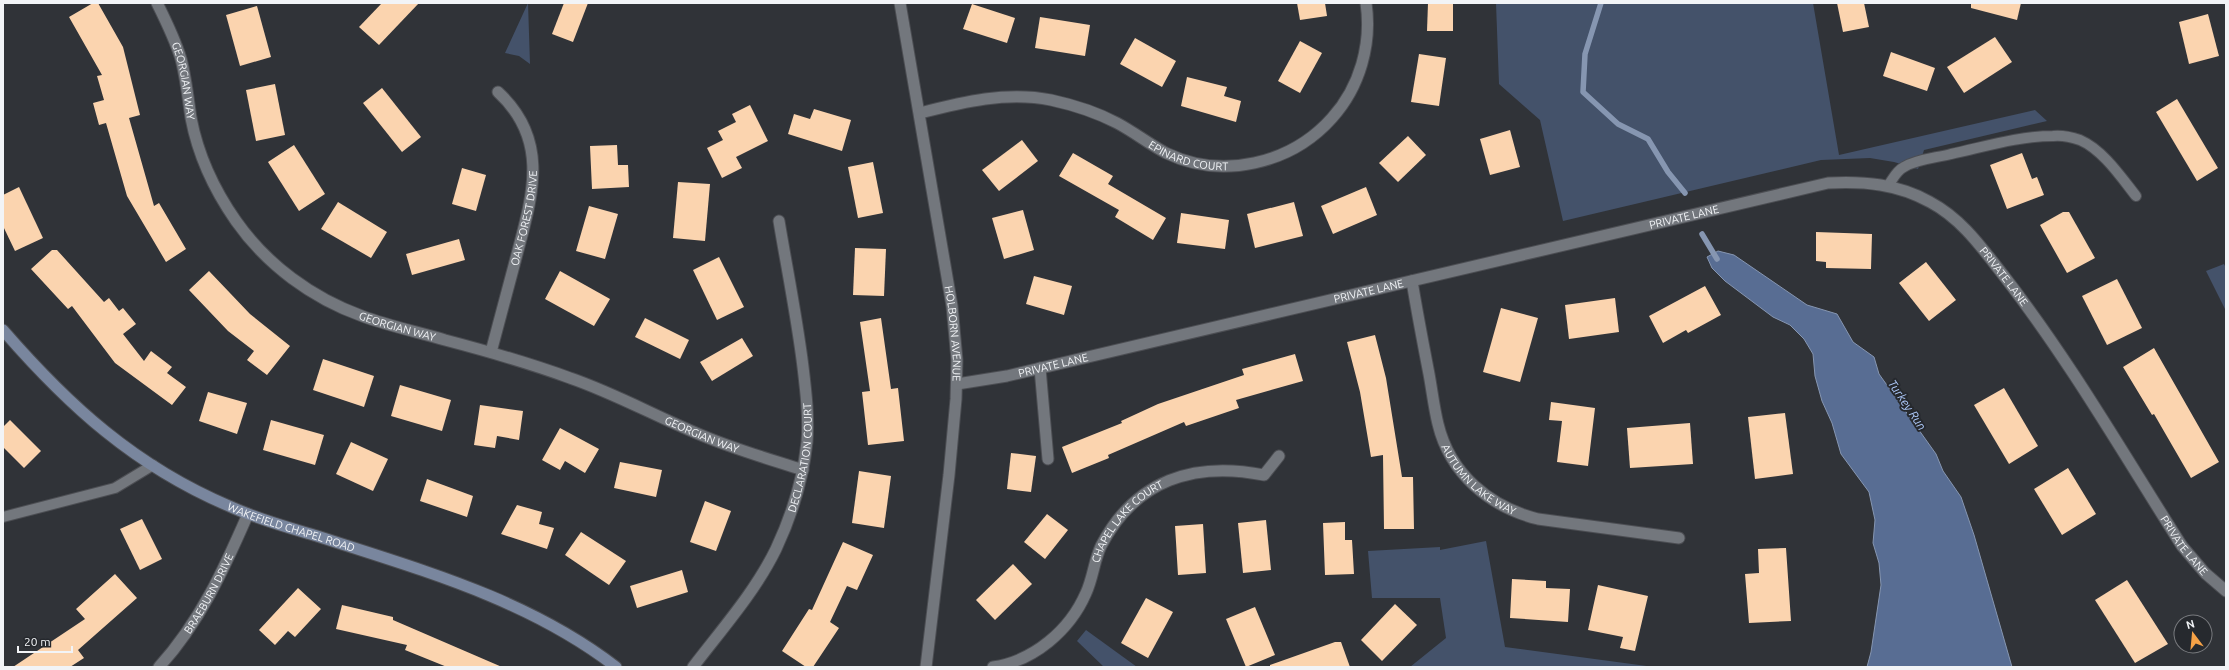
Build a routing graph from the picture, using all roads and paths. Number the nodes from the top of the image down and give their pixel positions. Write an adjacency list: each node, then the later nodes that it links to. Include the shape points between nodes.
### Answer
1 (157, 3): 11 (street, GEORGIAN WAY, via 181,60 201,153 215,186 236,221 256,246 304,287 340,308)
2 (900, 3): 5 (street, HOLBORN AVENUE)
3 (1366, 3): 5 (street, EPINARD COURT, via 1367,42 1362,66 1339,110 1323,128 1302,144 1280,156 1254,164 1205,165 1181,159 1166,153 1105,117 1080,107 1050,100 986,98)
4 (498, 92): 11 (street, OAK FOREST DRIVE, via 518,115 528,134 533,155 534,179 528,213)
5 (920, 113): 13 (street, HOLBORN AVENUE, via 952,306)
6 (1888, 186): 7 (lane, via 1904,167 1920,161 2022,139 2053,136 2081,141 2116,171); 9 (street, PRIVATE LANE, via 1855,181 1828,183); 21 (street, PRIVATE LANE, via 1931,202 1970,232 2049,337 2182,546 2205,573)
7 (2136, 196)
8 (779, 221): 17 (street, DECLARATION COURT, via 799,336 807,403 807,440)
9 (1412, 281): 12 (street, PRIVATE LANE); 20 (street, AUTUMN LAKE WAY, via 1438,425 1446,448 1475,487 1494,502 1524,516)
10 (3, 330): 16 (main road, WAKEFIELD CHAPEL ROAD, via 58,391 94,423)
11 (491, 352): 17 (street, GEORGIAN WAY, via 571,378 708,438)
12 (1040, 368): 13 (street, PRIVATE LANE); 15 (street)
13 (957, 384): 26 (street, HOLBORN AVENUE)
14 (1278, 456): 22 (street, CHAPEL LAKE COURT, via 1264,475 1241,471 1205,471 1164,482 1144,493 1127,508 1112,527 1100,548 1086,592 1076,611 1063,628)
15 (1048, 459)
16 (153, 465): 18 (main road, WAKEFIELD CHAPEL ROAD, via 181,483); 19 (lane, via 115,488)
17 (803, 470): 25 (street, DECLARATION COURT, via 791,515 772,555 758,580)
18 (248, 514): 23 (street, BRAEBURN DRIVE, via 208,599 186,633); 24 (main road, WAKEFIELD CHAPEL ROAD, via 472,587 518,607 562,631)
19 (3, 518)
20 (1680, 538)
21 (2226, 591)
22 (1021, 663): 27 (street, CHAPEL LAKE COURT)
23 (159, 667)
24 (616, 667)
25 (693, 667)
26 (926, 667)
27 (993, 667)

